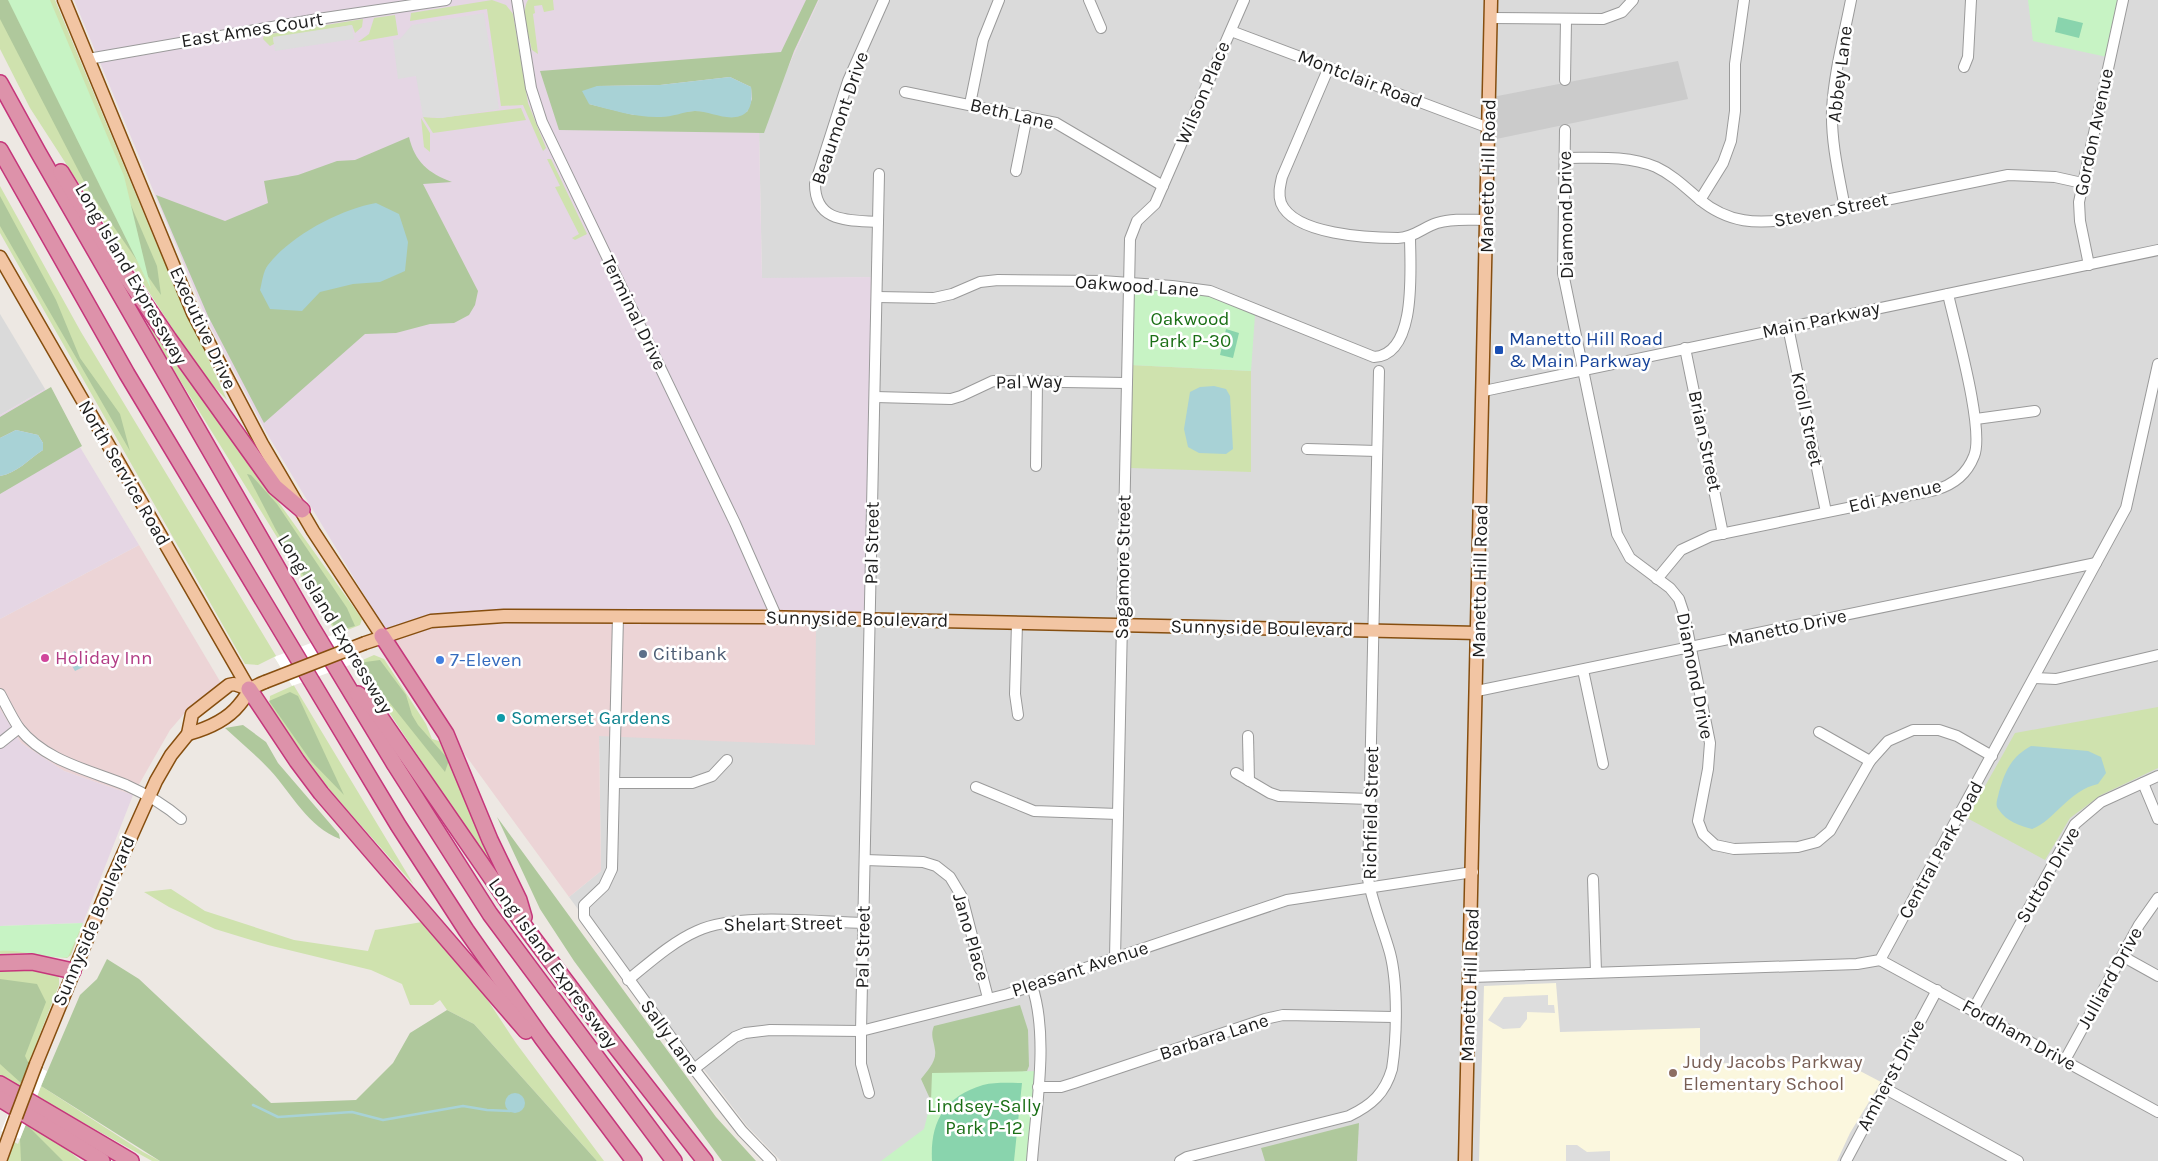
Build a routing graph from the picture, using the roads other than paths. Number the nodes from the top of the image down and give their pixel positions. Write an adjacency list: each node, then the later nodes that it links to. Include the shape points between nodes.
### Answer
1 (64, 0): 18 (main road, Executive Drive)
2 (446, 0): 18 (street, East Ames Court)
3 (517, 0): 66 (street, Terminal Drive, via 531,88 542,122 735,523)
4 (884, 0): 38 (street, Beaumont Drive, via 848,81 815,184 819,204 832,216)
5 (999, 0): 25 (street, via 983,40)
6 (1089, 0): 16 (street)
7 (1244, 0): 17 (street, Wilson Place)
8 (1491, 0): 14 (main road, Manetto Hill Road)
9 (1633, 0): 15 (street, via 1614,16)
10 (1744, 0): 35 (street, via 1731,140 1723,163)
11 (1851, 0): 36 (street, Abbey Lane, via 1832,110 1834,148)
12 (1971, 0): 19 (street, via 1968,56)
13 (2123, 0): 33 (street, Gordon Avenue)
14 (1490, 18): 15 (street); 27 (main road, Manetto Hill Road)
15 (1566, 20): 21 (street)
16 (1101, 28)
17 (1230, 31): 20 (street, Montclair Road); 34 (street, Wilson Place)
18 (88, 59): 60 (main road, Executive Drive, via 193,313 240,407)
19 (1964, 67)
20 (1329, 68): 27 (street, Montclair Road); 39 (street, via 1282,177 1279,191 1282,205 1300,221 1330,233)
21 (1565, 80)
22 (0, 83): 24 (highway, Long Island Expressway)
23 (905, 92): 25 (street, Beth Lane)
24 (10, 103): 60 (highway, via 34,128 119,265 275,487); 77 (highway, Long Island Expressway)
25 (970, 104): 26 (street, Beth Lane)
26 (1027, 116): 31 (street); 34 (street, Beth Lane, via 1056,122)
27 (1489, 128): 37 (main road, Manetto Hill Road)
28 (1565, 130): 30 (street, Diamond Drive)
29 (0, 150): 133 (highway, via 127,374 398,825 472,937)
30 (1565, 158): 35 (street, Steven Street, via 1618,159 1649,164 1680,181); 49 (street, Diamond Drive, via 1563,274)
31 (1016, 171)
32 (879, 174): 38 (street, Pal Street)
33 (2082, 183): 36 (street, Steven Street, via 2055,177 2008,175); 42 (street, Gordon Avenue, via 2080,221)
34 (1163, 186): 43 (street, Sagamore Street, via 1155,204 1133,230)
35 (1700, 200): 36 (street, Steven Street, via 1729,217 1763,223)
36 (1844, 208)
37 (1487, 220): 39 (street, via 1441,222); 53 (main road, Manetto Hill Road)
38 (878, 222): 45 (street, Pal Street)
39 (1410, 236): 43 (street, Oakwood Lane, via 1410,294 1406,321 1402,334 1386,354 1374,356 1210,291)
40 (2158, 250): 42 (street, Main Parkway)
41 (0, 257): 78 (main road, North Service Road)
42 (2089, 265): 44 (street, Main Parkway)
43 (1129, 284): 45 (street, Oakwood Lane, via 998,280 980,282 934,298); 52 (street, Sagamore Street)
44 (1948, 294): 46 (street, Main Parkway); 56 (street, Edi Avenue)
45 (877, 297): 54 (street, Pal Street)
46 (1788, 327): 47 (street, Main Parkway); 61 (street, Kroll Street)
47 (1685, 348): 49 (street, Main Parkway); 62 (street, Brian Street)
48 (2158, 364): 63 (street, Central Park Road, via 2126,508)
49 (1582, 370): 53 (street, Main Parkway); 64 (street, Diamond Drive, via 1618,534 1630,558)
50 (1379, 371): 58 (street, Richfield Street)
51 (1037, 381): 52 (street, Pal Way); 54 (street, Pal Way, via 993,381 950,399); 59 (street)
52 (1127, 383): 69 (street, Sagamore Street)
53 (1484, 392): 71 (main road, Manetto Hill Road)
54 (875, 398): 67 (street, Pal Street)
55 (2035, 411): 56 (street)
56 (1976, 419): 61 (street, Edi Avenue, via 1975,455 1967,470 1954,482 1935,490)
57 (1307, 449): 58 (street)
58 (1377, 451): 70 (street, Richfield Street)
59 (1036, 466)
60 (302, 510): 72 (main road, Executive Drive)
61 (1826, 512): 62 (street, Edi Avenue)
62 (1724, 534): 64 (street, Edi Avenue, via 1711,536 1681,550)
63 (2096, 564): 73 (street, Manetto Drive); 76 (street, Central Park Road)
64 (1657, 579): 73 (street, Diamond Drive, via 1679,598)
65 (618, 616): 66 (main road, Sunnyside Boulevard); 72 (main road, Sunnyside Boulevard, via 462,618 431,621); 95 (street)
66 (777, 618): 67 (main road, Sunnyside Boulevard)
67 (870, 620): 68 (main road, Sunnyside Boulevard); 102 (street, Pal Street)
68 (1017, 623): 69 (main road, Sunnyside Boulevard); 81 (street, via 1015,694)
69 (1122, 625): 70 (main road, Sunnyside Boulevard); 99 (street, Sagamore Street)
70 (1374, 630): 71 (main road, Sunnyside Boulevard); 98 (street, Richfield Street)
71 (1478, 633): 79 (main road, Manetto Hill Road)
72 (382, 636): 78 (main road, Sunnyside Boulevard, bridge); 108 (highway, via 446,734 519,900)
73 (1691, 648): 75 (street, Manetto Drive); 89 (street, Diamond Drive, via 1710,743 1698,821 1703,834 1715,845 1721,848 1798,847 1817,842 1835,824)
74 (2158, 655): 76 (street, via 2056,678)
75 (1583, 670): 79 (street, Manetto Drive); 90 (street)
76 (2035, 678): 87 (street, Central Park Road)
77 (347, 685): 108 (highway, via 374,708); 138 (highway, Long Island Expressway, via 490,914)
78 (249, 689): 84 (main road, Sunnyside Boulevard, via 239,705 207,729); 84 (main road, Sunnyside Boulevard, via 229,685 192,714); 133 (highway, via 321,793 429,915)
79 (1477, 691): 103 (main road, Manetto Hill Road)
80 (0, 694): 82 (street)
81 (1018, 715)
82 (19, 728): 86 (street); 97 (street, via 54,756)
83 (1819, 732): 89 (street)
84 (188, 734): 97 (main road, Sunnyside Boulevard, via 171,755)
85 (1248, 736): 93 (street)
86 (0, 743)
87 (1992, 756): 89 (street, Diamond Drive, via 1957,736 1928,729 1898,735); 111 (street, Central Park Road)
88 (727, 760): 95 (street, via 712,776 692,784)
89 (1870, 761)
90 (1603, 764)
91 (1236, 773): 93 (street)
92 (2158, 776): 94 (street, Sutton Drive)
93 (1249, 781): 98 (street, via 1279,796)
94 (2142, 783): 101 (street); 121 (street, Sutton Drive, via 2101,802 2075,824)
95 (615, 784): 117 (street, Sally Lane, via 612,869 604,886 584,905 584,917)
96 (976, 787): 99 (street, via 1034,811)
97 (148, 797): 100 (street); 113 (main road, Sunnyside Boulevard)
98 (1370, 799): 105 (street, Richfield Street)
99 (1118, 814): 110 (street, Sagamore Street)
100 (181, 819)
101 (2158, 819)
102 (865, 860): 107 (street, Pal Street); 120 (street, Jano Place, via 923,862 936,866 950,877 962,896)
103 (1473, 872): 105 (street, Pleasant Avenue); 116 (main road, Manetto Hill Road)
104 (1593, 879): 114 (street)
105 (1370, 889): 110 (street, Pleasant Avenue, via 1288,900); 122 (street, Richfield Street, via 1390,954 1395,989)
106 (2158, 898): 109 (street, Julliard Drive)
107 (864, 923): 117 (street, Shelart Street, via 745,920 715,924 680,941); 123 (street, Pal Street)
108 (528, 931): 132 (highway)
109 (2122, 956): 115 (street); 124 (street, Julliard Drive)
110 (1115, 958): 118 (street, Pleasant Avenue)
111 (1880, 960): 114 (street, via 1857,964); 119 (street, Fordham Drive)
112 (0, 962): 113 (highway, via 32,962)
113 (73, 971): 134 (main road, Sunnyside Boulevard, bridge)
114 (1596, 972): 116 (street)
115 (2158, 976)
116 (1470, 977): 144 (main road, Manetto Hill Road)
117 (628, 980): 125 (street, Sally Lane)
118 (1032, 986): 120 (street, Pleasant Avenue); 127 (street, via 1039,1024)
119 (1937, 990): 121 (street, Fordham Drive); 128 (street, Amherst Drive)
120 (988, 998): 123 (street, Pleasant Avenue)
121 (1973, 1010): 124 (street, Fordham Drive)
122 (1394, 1016): 127 (street, Barbara Lane, via 1283,1015 1061,1087); 143 (street, Richfield Street, via 1394,1058 1390,1075 1382,1092 1366,1108 1349,1116)
123 (861, 1031): 125 (street, Pleasant Avenue, via 755,1030 735,1038); 129 (street, Pal Street, via 861,1064)
124 (2065, 1060): 131 (street, Fordham Drive)
125 (694, 1069): 141 (street, Sally Lane, via 742,1131)
126 (0, 1084): 136 (highway)
127 (1038, 1087): 142 (street)
128 (1884, 1088): 145 (street, Amherst Drive); 146 (street)
129 (869, 1094)
130 (0, 1099): 135 (highway)
131 (2158, 1112)
132 (682, 1130): 139 (highway); 140 (highway)
133 (613, 1134): 137 (highway)
134 (0, 1161)
135 (102, 1161)
136 (131, 1161)
137 (634, 1161)
138 (674, 1161)
139 (706, 1161)
140 (710, 1161)
141 (771, 1161)
142 (1032, 1161)
143 (1180, 1161)
144 (1465, 1161)
145 (1846, 1161)
146 (2018, 1161)

